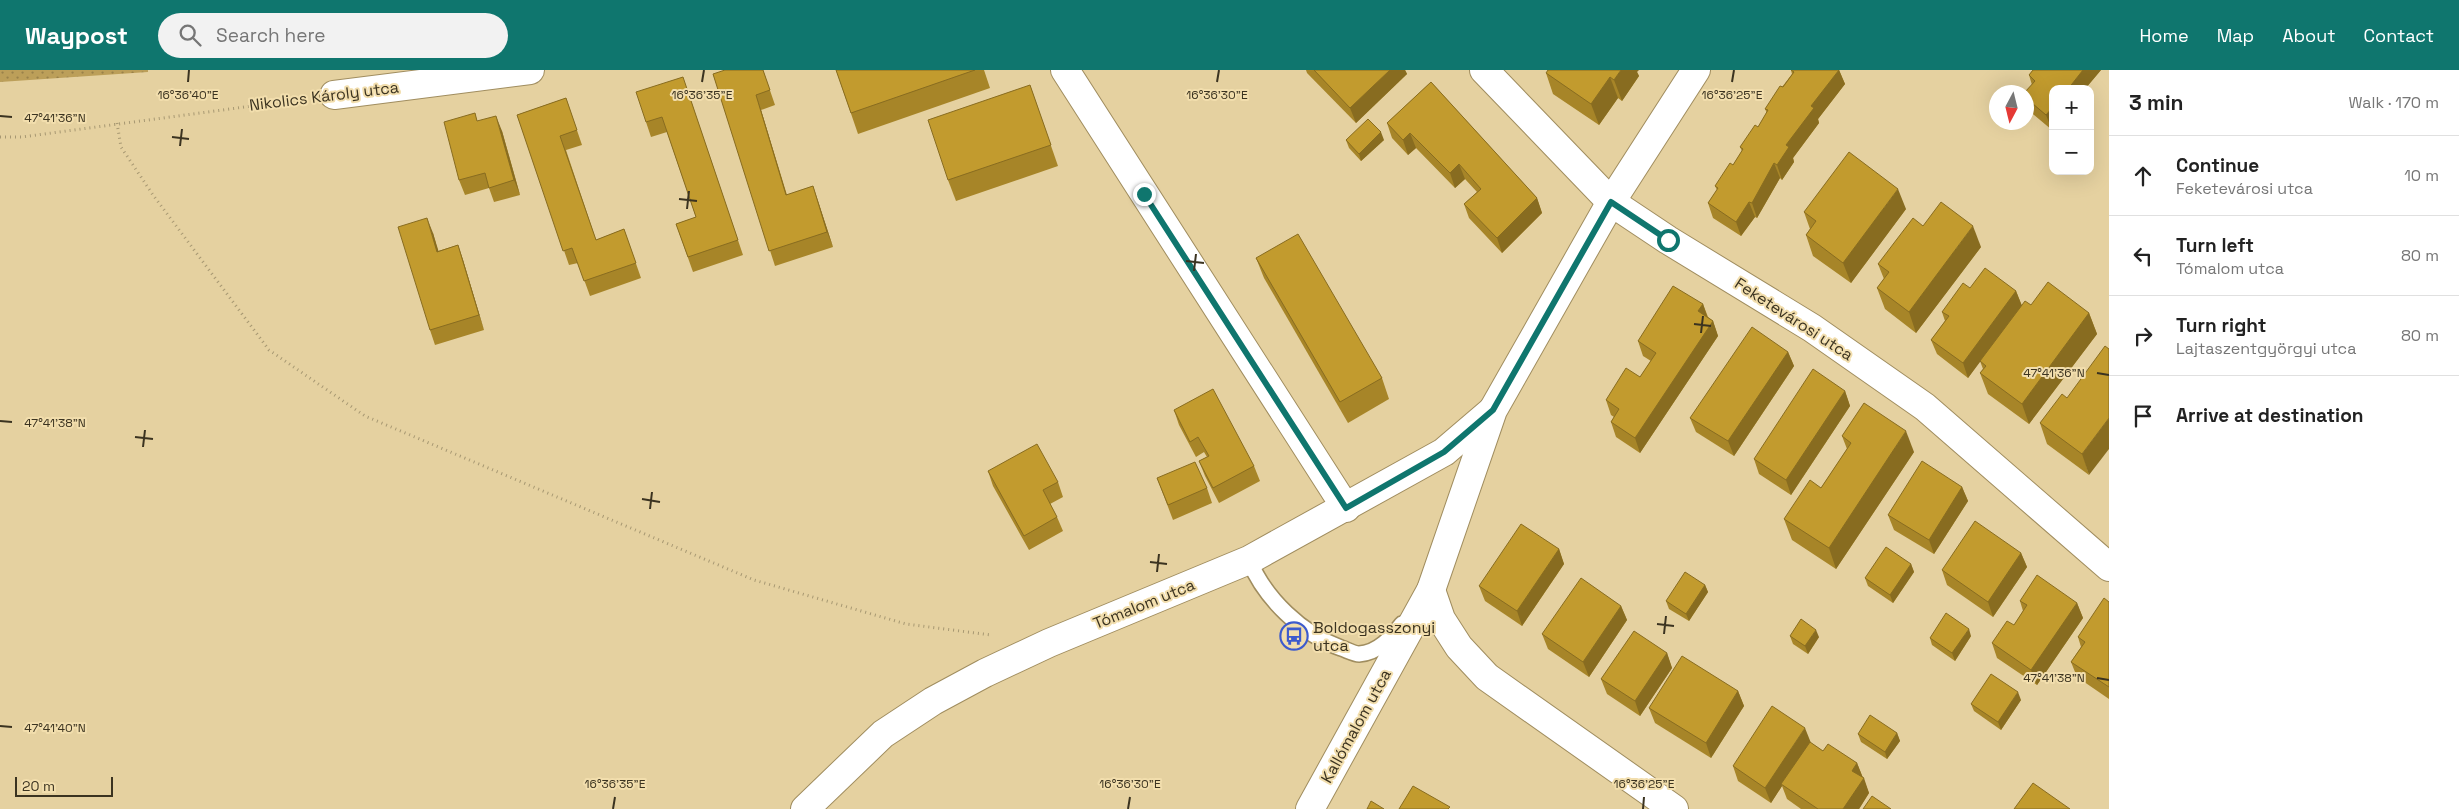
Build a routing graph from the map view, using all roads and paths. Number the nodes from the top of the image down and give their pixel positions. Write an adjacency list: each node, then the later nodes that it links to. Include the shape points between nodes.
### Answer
1 (530, 70): 5 (street, Nikolics Károly utca)
2 (1065, 70): 10 (street)
3 (1484, 70): 8 (street, Feketevárosi utca)
4 (1696, 70): 8 (street, Tómalom utca)
5 (334, 95): 6 (path, Nikolics Károly utca)
6 (117, 123): 7 (path, Nikolics Károly utca, via 32,136); 14 (path, via 121,147 153,195 269,350 365,416 754,580 906,624)
7 (0, 137)
8 (1611, 202): 9 (street, Tómalom utca); 12 (street, Feketevárosi utca, via 1812,328 1925,407)
9 (1493, 410): 10 (street, Tómalom utca, via 1444,452); 13 (street, Tómalom utca)
10 (1346, 508): 11 (street, Tómalom utca)
11 (1250, 560): 13 (lane, via 1257,579 1288,614 1333,645 1359,654 1377,649 1393,635); 15 (street, Tómalom utca, via 1049,643 933,701 883,734)
12 (2109, 567)
13 (1431, 590): 16 (street, Kallómalom utca); 17 (street, via 1441,619 1459,646 1487,677)
14 (1001, 636)
15 (805, 809)
16 (1310, 809)
17 (1674, 809)

